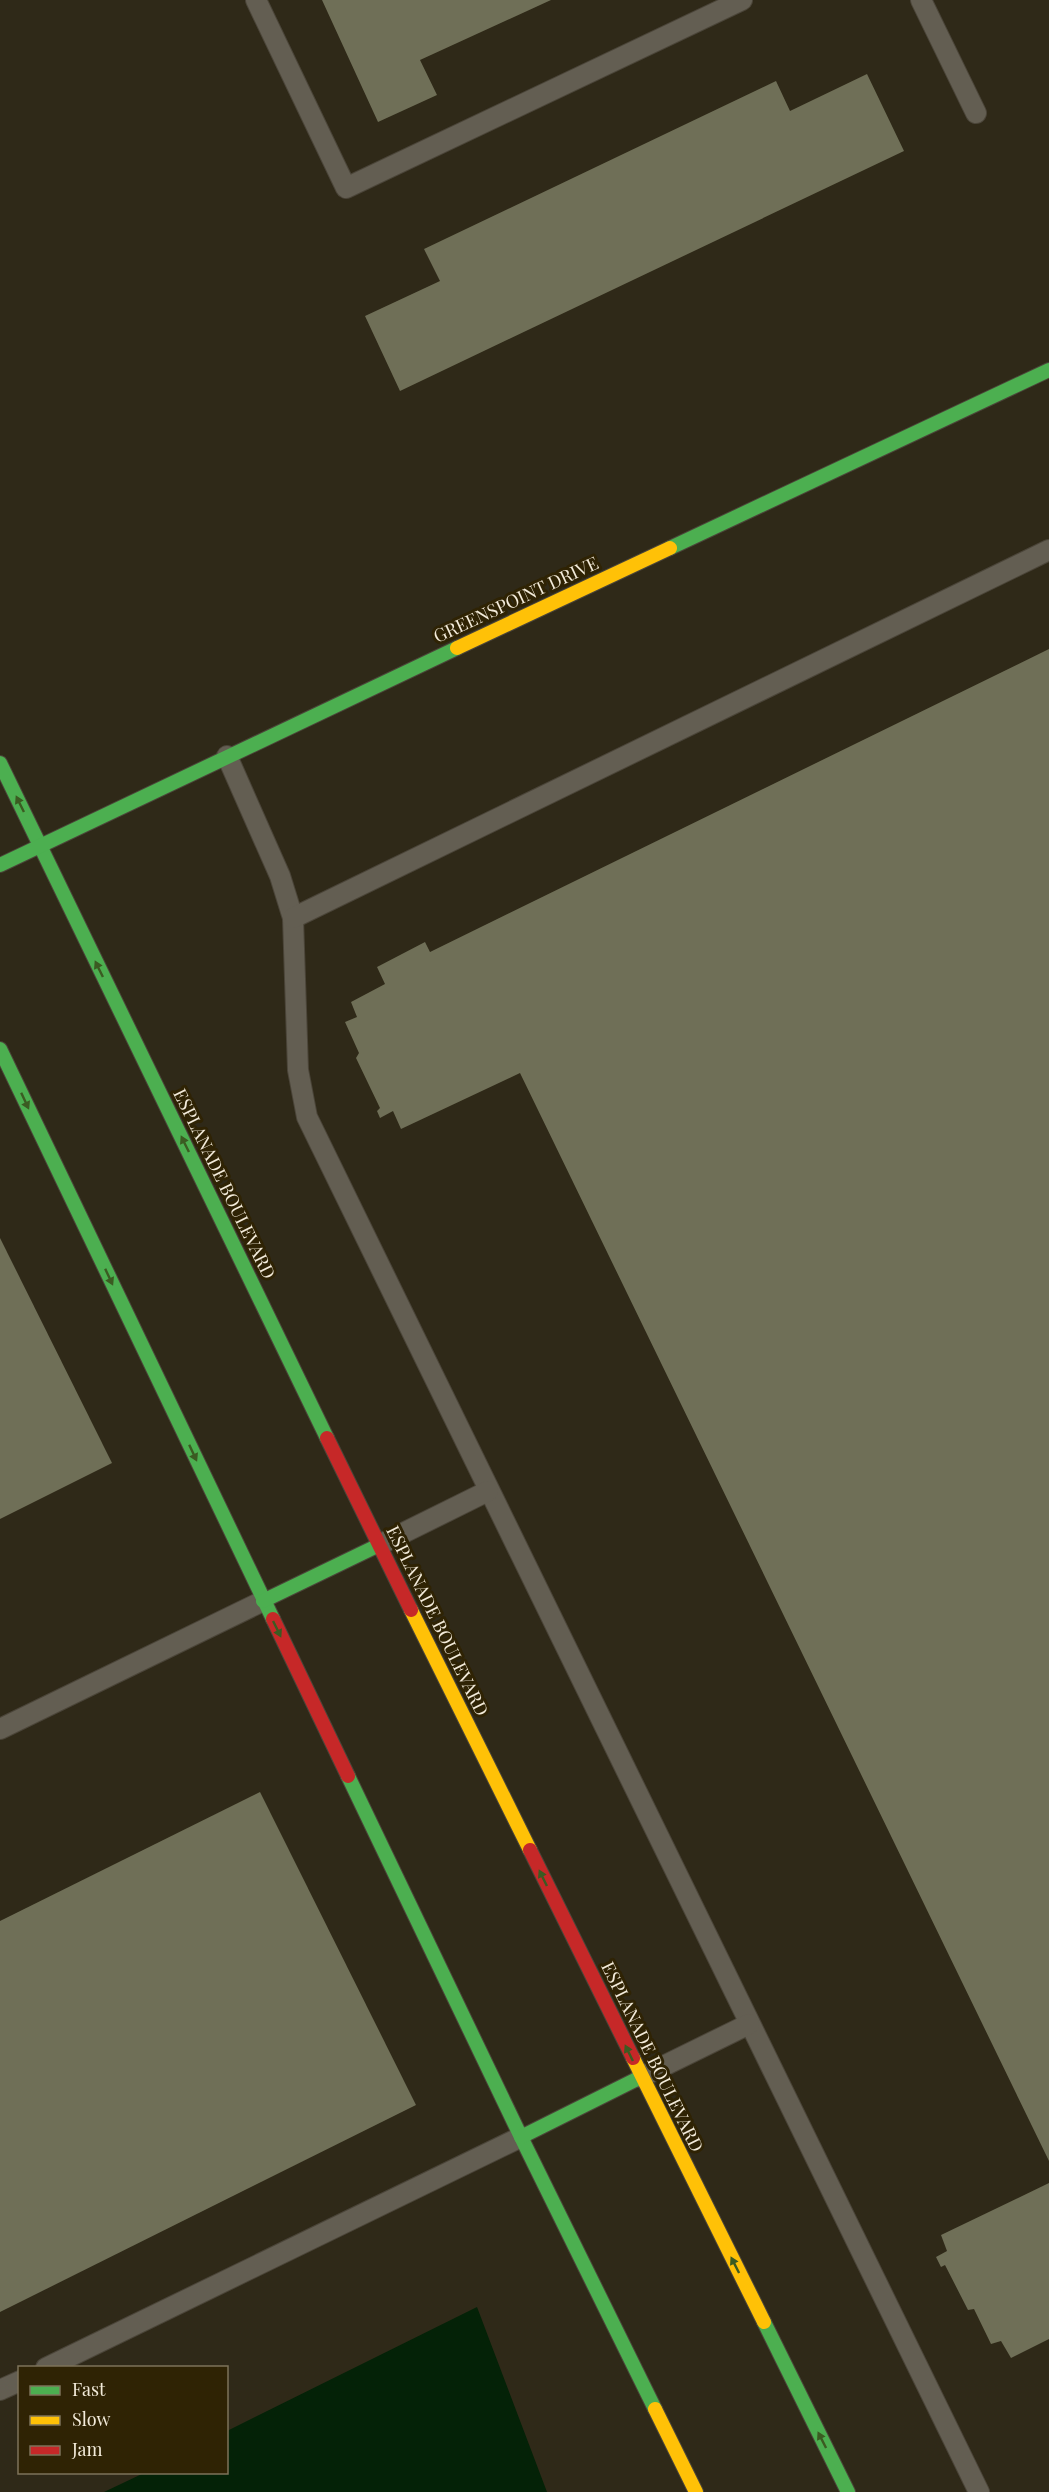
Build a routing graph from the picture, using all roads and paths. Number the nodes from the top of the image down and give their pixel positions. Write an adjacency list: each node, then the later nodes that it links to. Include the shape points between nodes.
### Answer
1 (255, 0): 2 (lane, via 346,188)
2 (742, 0)
3 (921, 0): 4 (lane)
4 (976, 113)
5 (1049, 370): 7 (street, GREENSPOINT DRIVE)
6 (1049, 550): 11 (lane)
7 (227, 756): 9 (street, GREENSPOINT DRIVE); 11 (lane, via 280,876)
8 (0, 763): 9 (street, ESPLANADE BOULEVARD, one-way to 8)
9 (40, 844): 10 (street, GREENSPOINT DRIVE); 14 (street, ESPLANADE BOULEVARD, one-way to 9)
10 (0, 865)
11 (293, 918): 13 (lane, via 298,1070 307,1118)
12 (0, 1048): 15 (street, one-way to 15)
13 (488, 1491): 14 (lane); 17 (lane)
14 (379, 1545): 15 (street); 18 (street, ESPLANADE BOULEVARD, one-way to 14)
15 (263, 1601): 16 (lane); 19 (street, one-way to 19)
16 (0, 1729)
17 (749, 2024): 18 (lane); 25 (lane)
18 (641, 2077): 19 (street); 24 (street, ESPLANADE BOULEVARD, one-way to 18)
19 (521, 2137): 20 (lane); 23 (street)
20 (48, 2366)
21 (18, 2382): 22 (lane)
22 (0, 2390)
23 (696, 2492)
24 (848, 2492)
25 (979, 2492)

